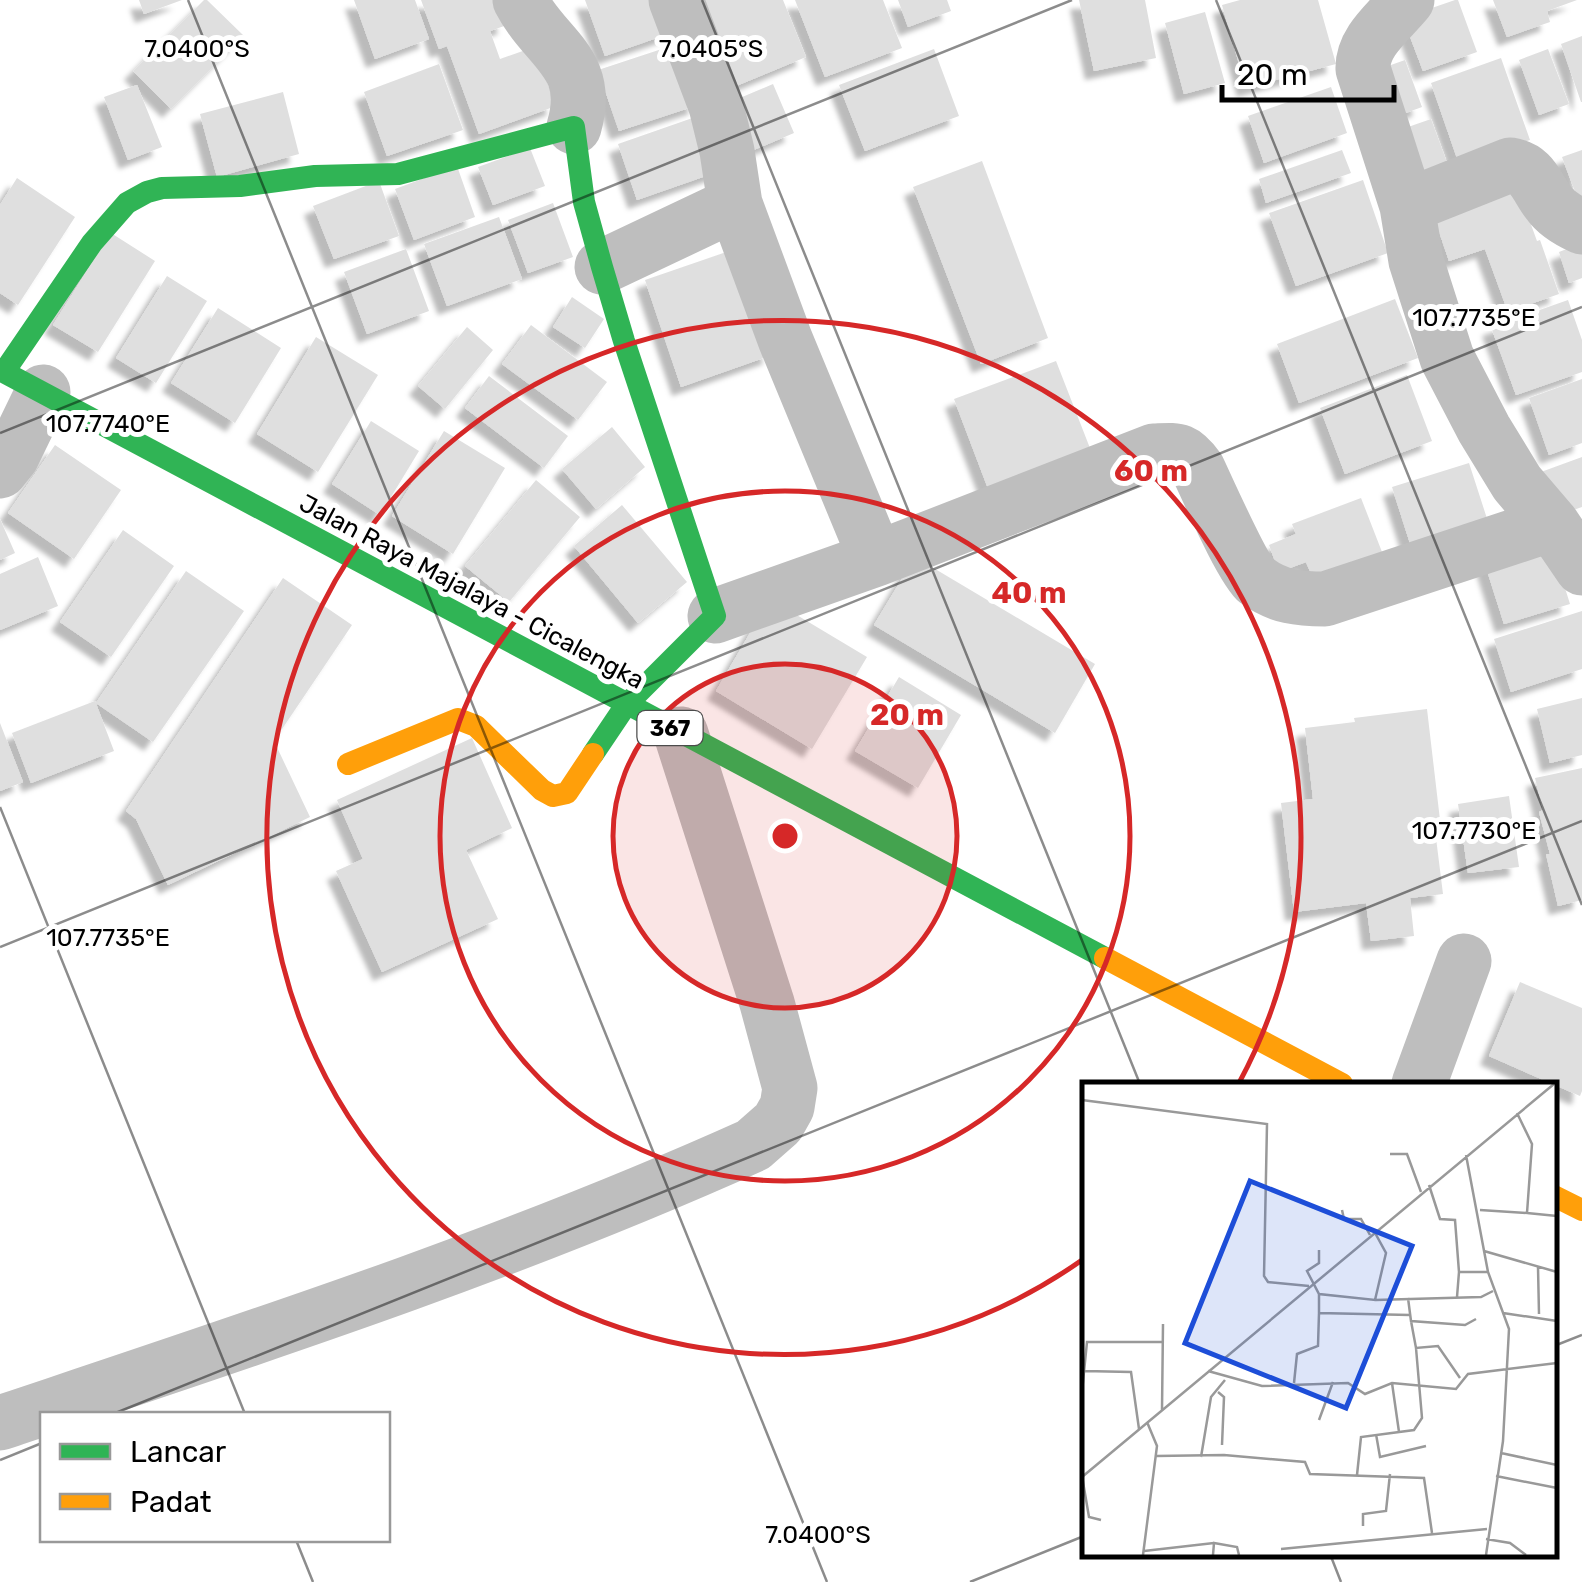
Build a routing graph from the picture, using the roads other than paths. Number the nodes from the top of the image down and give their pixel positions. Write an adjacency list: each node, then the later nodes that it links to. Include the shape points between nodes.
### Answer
1 (520, 0): 4 (street, via 574,73 580,106)
2 (676, 0): 5 (street, via 716,106)
3 (1407, 0): 6 (street, via 1363,57)
4 (574, 127): 8 (street); 9 (street, via 398,174 147,192 127,203 92,243)
5 (735, 204): 8 (street); 12 (street)
6 (1407, 206): 7 (street, via 1519,166 1550,206); 11 (street, via 1416,262 1447,358 1517,483)
7 (1582, 227)
8 (602, 267): 14 (street)
9 (16, 378): 10 (street, via 12,456); 15 (street, Jalan Raya Majalaya - Cicalengka / 367)
10 (0, 471)
11 (1552, 524): 12 (street, via 1325,600 1294,599 1252,578 1189,456 1154,451); 13 (street)
12 (876, 559): 14 (street)
13 (1582, 568)
14 (715, 616): 15 (street)
15 (626, 705): 16 (street, Jalan Raya Majalaya - Cicalengka / 367); 17 (street, via 560,796 542,790 476,726 458,718)
16 (681, 734): 19 (street, Jalan Raya Majalaya - Cicalengka / 367); 23 (street, via 790,1088 778,1124 742,1150 494,1252)
17 (348, 764)
18 (1464, 961): 20 (street)
19 (1338, 1082)
20 (1419, 1082)
21 (1557, 1198): 22 (street)
22 (1582, 1210)
23 (0, 1424)

